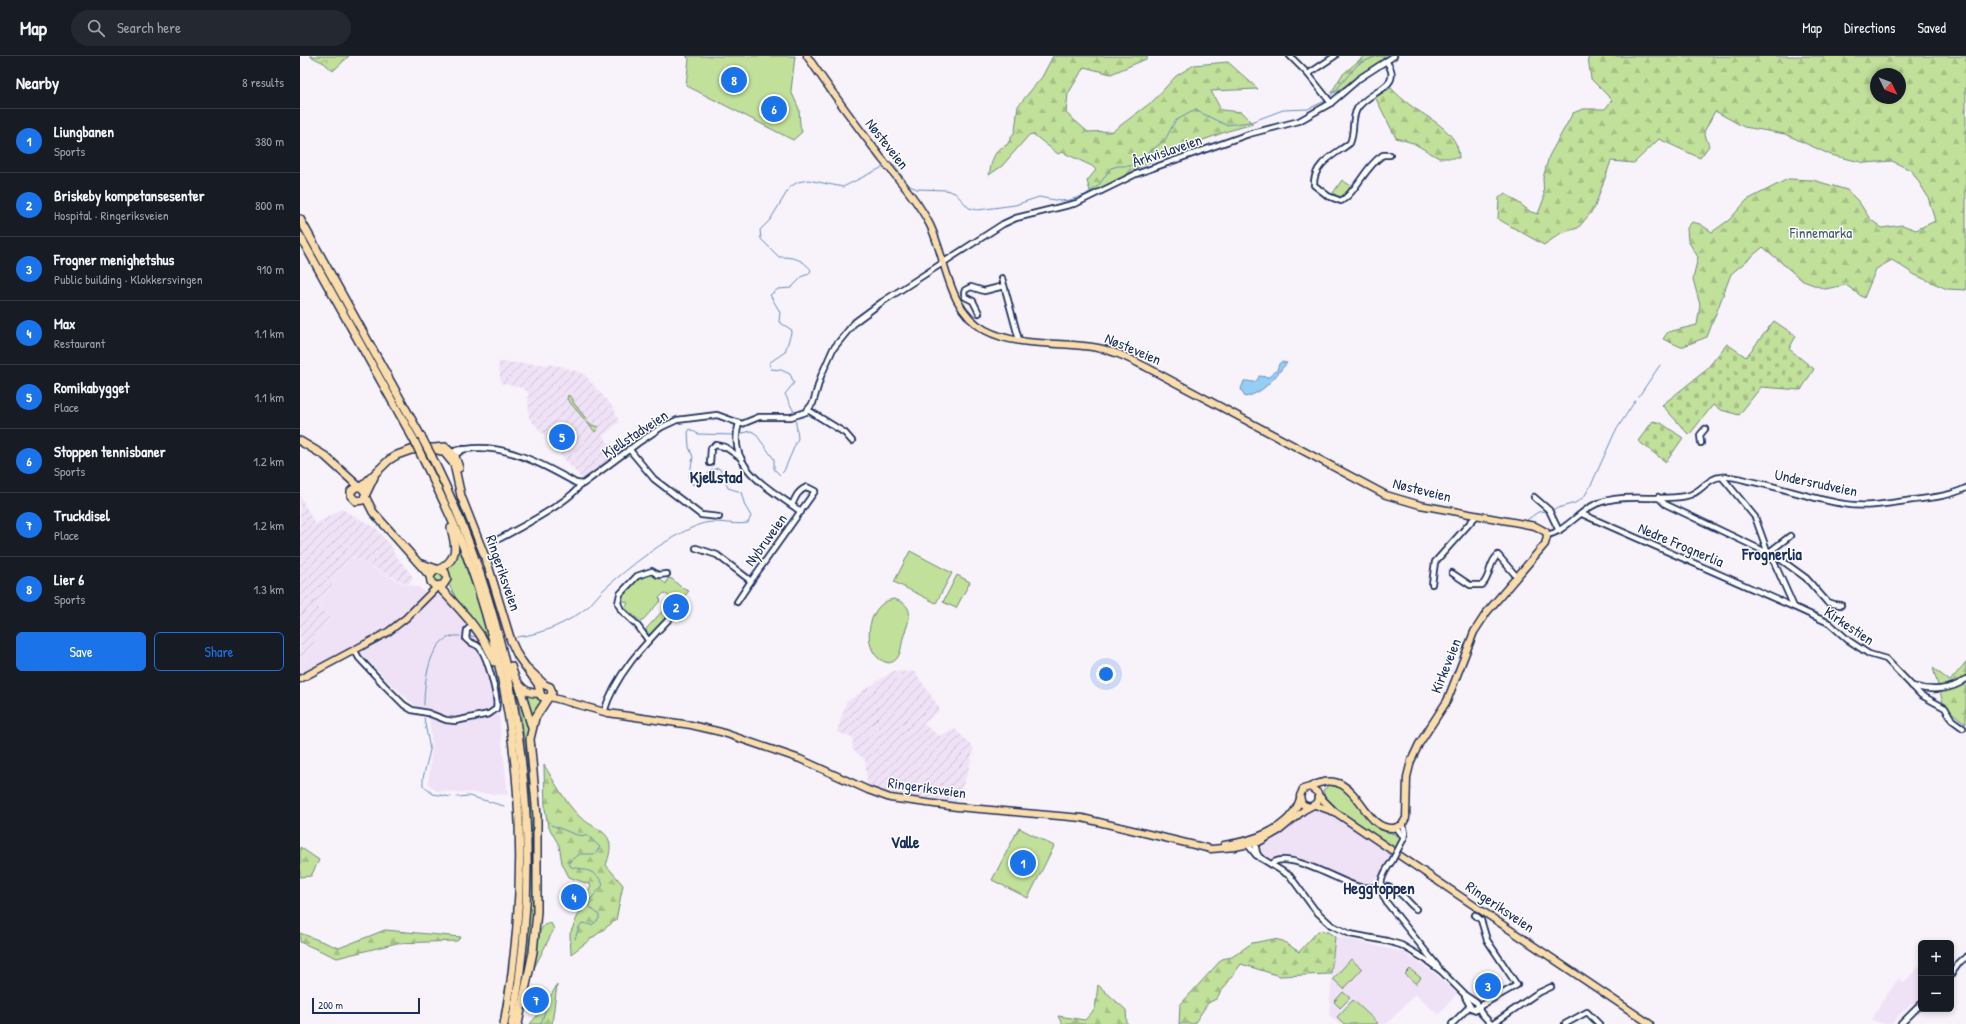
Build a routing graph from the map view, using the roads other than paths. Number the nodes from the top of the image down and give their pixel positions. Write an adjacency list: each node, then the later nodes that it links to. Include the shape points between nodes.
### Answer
1 (808, 56): 11 (main road, Nøsteveien, via 836,98 926,217)
2 (1290, 56): 6 (street)
3 (1335, 56): 6 (street)
4 (1394, 56): 5 (street, Årkvislaveien)
5 (1386, 61): 7 (street, Årkvislaveien); 8 (street, via 1391,72 1390,83 1366,98 1358,108 1350,143 1323,163 1314,178 1314,185 1328,196 1341,201 1348,196 1372,164 1383,155)
6 (1308, 74): 7 (street)
7 (1329, 101): 11 (street, Årkvislaveien, via 1299,121 1249,134 1131,176 1077,203 1010,220)
8 (1390, 155)
9 (300, 219): 23 (highway, bridge)
10 (300, 236): 34 (highway, bridge, via 414,440)
11 (943, 262): 15 (main road, Nøsteveien, via 952,292 970,318 988,331); 16 (street, via 866,313 848,329 831,353 813,403)
12 (1002, 278): 13 (street)
13 (1004, 286): 14 (street, via 984,291 971,287 965,290 965,297 973,301); 15 (street)
14 (978, 313)
15 (1019, 340): 39 (main road, Nøsteveien, via 1091,347 1122,355 1386,495 1411,503)
16 (808, 410): 17 (street, via 795,416 759,417); 20 (street, via 845,433)
17 (739, 423): 22 (street, Kjellstadveien, via 717,415 681,419 662,427); 25 (street, Nybruveien, via 737,438)
18 (1705, 429): 21 (street, via 1700,436)
19 (300, 441): 30 (highway, via 325,456)
20 (852, 441)
21 (1701, 443)
22 (629, 449): 28 (street, Kjellstadveien, via 589,481); 40 (street, via 654,479 701,514)
23 (431, 452): 24 (highway, via 441,450); 30 (highway, via 411,450 397,455); 58 (highway, via 474,554)
24 (452, 455): 28 (street, via 464,449 477,448 521,457 546,466); 65 (highway, Ringeriksveien, via 459,487 492,576 511,641)
25 (741, 458): 26 (street, via 725,447 716,445 711,448); 35 (street, Nybruveien, via 757,481)
26 (710, 463)
27 (1722, 477): 29 (street, Undersrudveien, via 1855,506 1933,498); 32 (street, Undersrudveien, via 1709,481 1690,495); 46 (street, via 1753,513)
28 (580, 484): 44 (street, Kjellstadveien, via 576,490 543,513)
29 (1966, 488)
30 (360, 490): 33 (highway); 33 (highway, via 352,498); 36 (highway)
31 (1534, 497): 41 (street, via 1549,510)
32 (1658, 497): 38 (street, via 1603,502); 46 (street, via 1665,504)
33 (359, 501): 36 (highway)
34 (444, 501): 50 (highway, via 455,551); 66 (highway, via 476,582)
35 (792, 505): 37 (street, Nybruveien); 37 (street, via 801,490 807,487 814,490 815,493)
36 (373, 512): 50 (highway)
37 (801, 512): 51 (street, Nybruveien)
38 (1582, 514): 41 (street); 55 (street, Nedre Frognerlia)
39 (1477, 516): 42 (main road, Nøsteveien, via 1535,526); 52 (street, via 1435,563)
40 (719, 517)
41 (1559, 531): 42 (street)
42 (1546, 533): 49 (main road, Kirkeveien, via 1545,544)
43 (1790, 536): 46 (street)
44 (491, 543)
45 (696, 548): 51 (street, Nybruveien, via 717,555)
46 (1769, 552): 54 (street, via 1806,578 1824,600); 55 (street)
47 (1452, 573): 49 (street, via 1470,585 1482,585 1487,580 1492,562 1498,555)
48 (666, 574): 59 (street, via 658,575 652,571 643,573 618,599 621,610)
49 (1517, 577): 77 (main road, Kirkeveien, via 1477,626 1447,701 1414,754 1407,777 1407,814)
50 (437, 579): 57 (highway); 60 (main road, via 425,598 396,627)
51 (751, 581): 53 (street, Nybruveien)
52 (1432, 584)
53 (737, 602)
54 (1841, 604)
55 (1794, 607): 64 (street, Kirkestien, via 1829,623 1869,654 1886,659)
56 (672, 616): 59 (street)
57 (472, 625): 60 (street, via 467,630 468,642 479,647 484,656 496,696 496,709 489,714 450,721 408,708); 66 (highway, via 491,653 499,682)
58 (499, 632): 63 (highway); 93 (highway, via 518,725 528,828 526,922)
59 (648, 640): 68 (street, via 624,671)
60 (355, 651): 61 (main road)
61 (300, 679)
62 (1966, 679): 64 (street, via 1950,688 1924,689)
63 (519, 684): 65 (highway, via 528,692); 70 (highway)
64 (1912, 686): 69 (street, Kirkestien, via 1924,697 1945,708 1952,720)
65 (541, 689): 67 (highway, via 542,697); 67 (highway, via 550,687)
66 (504, 690): 92 (highway, via 518,784 520,851 517,938)
67 (550, 695): 68 (main road, Ringeriksveien, via 563,696); 70 (highway, via 537,715)
68 (604, 711): 80 (main road, Ringeriksveien, via 721,732 794,756 890,798 957,807 1082,818 1201,845)
69 (1963, 728)
70 (532, 729): 94 (highway, via 530,746 538,842 537,912 533,952)
71 (1335, 782): 72 (main road, via 1324,781); 73 (main road, via 1324,785); 78 (main road, via 1346,788 1381,826)
72 (1310, 787): 73 (main road); 74 (main road, via 1302,791)
73 (1319, 794): 75 (main road); 76 (main road, Ringeriksveien)
74 (1300, 799): 75 (main road, via 1303,804); 80 (main road, Ringeriksveien, via 1296,809 1281,824)
75 (1312, 806): 76 (main road, Ringeriksveien); 80 (main road, Ringeriksveien, via 1280,830)
76 (1335, 812): 99 (main road, Ringeriksveien)
77 (1403, 823): 78 (main road); 79 (street, Kirkeveien)
78 (1397, 828): 79 (street)
79 (1404, 838): 82 (street, bridge, via 1382,877)
80 (1251, 843): 81 (street, via 1253,853)
81 (1272, 864): 82 (street, via 1280,860 1294,862 1357,887); 88 (street, via 1290,876 1315,910 1331,925 1350,934 1401,945)
82 (1380, 887): 88 (street, via 1387,902)
83 (1388, 887): 84 (street, via 1402,892 1409,904)
84 (1416, 909)
85 (1475, 915): 90 (street, via 1481,920 1487,940 1517,985 1486,1003)
86 (1966, 958): 87 (street)
87 (1954, 970)
88 (1441, 971): 90 (street)
89 (1551, 986): 96 (street)
90 (1474, 1006): 95 (street); 96 (street)
91 (1918, 1007): 100 (street)
92 (504, 1024)
93 (512, 1024)
94 (518, 1024)
95 (1452, 1024)
96 (1492, 1024)
97 (1564, 1024): 98 (street, via 1585,1013)
98 (1599, 1024)
99 (1650, 1024)
100 (1901, 1024)

